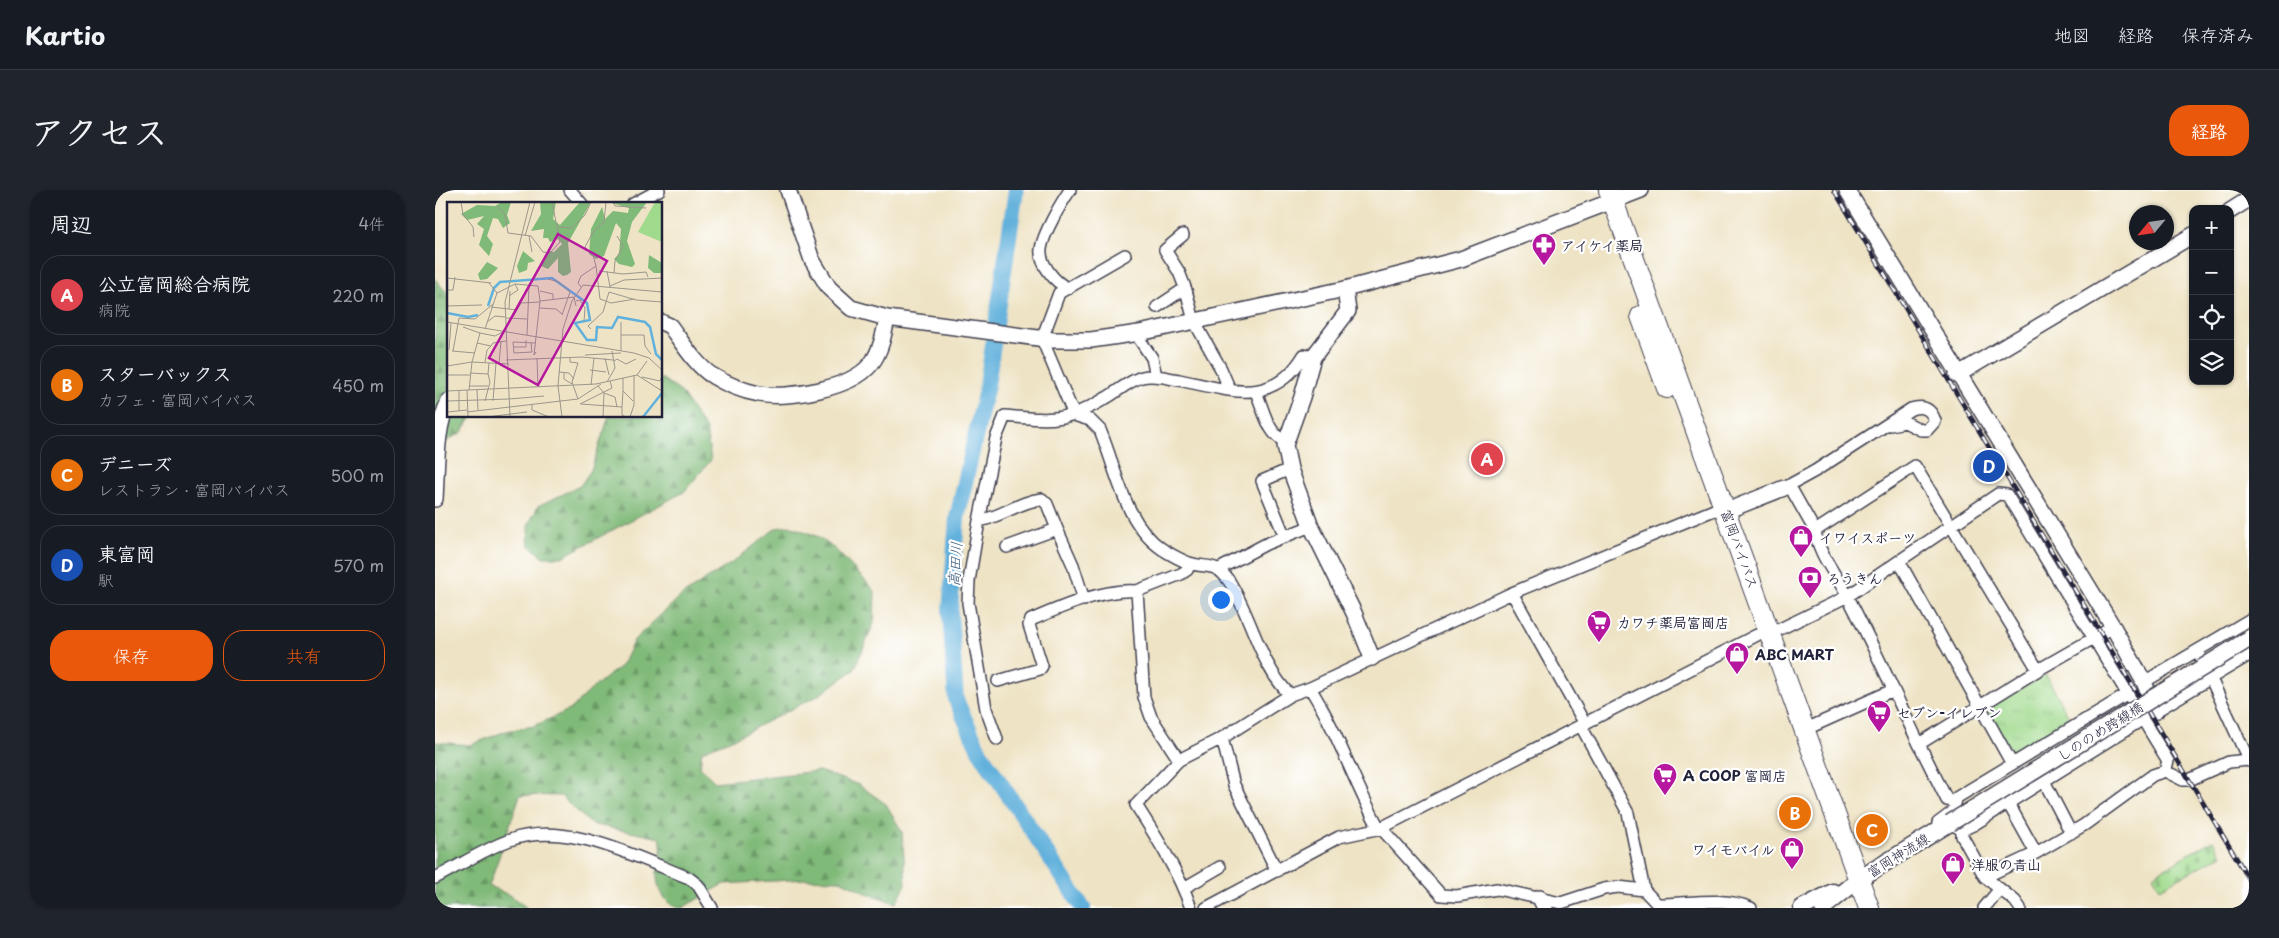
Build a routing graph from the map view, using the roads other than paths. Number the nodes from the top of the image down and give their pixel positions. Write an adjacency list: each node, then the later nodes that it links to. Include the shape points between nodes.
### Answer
1 (570, 190): 9 (street)
2 (659, 190): 10 (street)
3 (789, 190): 19 (street, via 812,260 829,288 851,308)
4 (1070, 190): 15 (street, via 1057,207 1041,249 1045,266 1060,285)
5 (1641, 190): 7 (street)
6 (1847, 190): 25 (street)
7 (1604, 197): 16 (street, via 1461,259); 36 (highway, 富岡バイパス)
8 (2249, 199): 11 (street)
9 (580, 202)
10 (637, 202)
11 (2234, 208)
12 (1183, 235): 17 (street, via 1165,250)
13 (2189, 237): 25 (street)
14 (1125, 255): 15 (street)
15 (1068, 288): 23 (street, via 1059,293)
16 (1345, 289): 20 (street); 24 (street, via 1347,311)
17 (1186, 290): 18 (street); 20 (street)
18 (1157, 306)
19 (887, 318): 21 (street, via 883,342 870,365 855,378 828,388 793,394 760,394 711,375 670,326); 23 (street)
20 (1194, 321): 22 (street); 27 (street)
21 (663, 323)
22 (1136, 334): 23 (street, via 1091,340); 26 (street, via 1152,358)
23 (1042, 339): 30 (street)
24 (1313, 357): 28 (street, via 1304,355 1289,376 1269,389); 32 (street)
25 (1957, 375): 52 (street)
26 (1156, 376): 27 (street); 30 (street, via 1141,377)
27 (1230, 390): 28 (street)
28 (1256, 392): 32 (street, via 1271,429)
29 (447, 404): 35 (street, via 438,449)
30 (1074, 416): 37 (street, via 1049,420 1005,416 996,438); 45 (street, via 1090,420 1100,430 1129,509 1140,529 1164,550)
31 (1889, 425): 34 (street)
32 (1286, 441): 33 (street)
33 (1289, 469): 38 (street); 42 (street, via 1262,481)
34 (1787, 486): 36 (street); 41 (street)
35 (435, 499)
36 (1720, 511): 48 (street); 54 (highway, 富岡バイパス); 71 (highway, 富岡バイパス)
37 (979, 521): 40 (street, via 1042,499); 73 (street, via 968,603 985,709)
38 (1311, 526): 42 (street); 59 (street, via 1354,613)
39 (1951, 526): 41 (street, via 1915,466); 44 (street); 55 (street, via 1998,494 2007,495); 60 (street)
40 (1057, 528): 43 (street); 50 (street)
41 (1815, 531): 49 (street)
42 (1285, 537): 46 (street)
43 (1007, 547)
44 (1899, 561): 49 (street); 68 (street)
45 (1190, 564): 46 (street, via 1206,564); 47 (street, via 1181,574)
46 (1219, 569): 67 (street, via 1241,604 1270,668)
47 (1137, 591): 50 (street, via 1125,590); 75 (street, via 1144,697 1151,718)
48 (1512, 593): 59 (street); 70 (street)
49 (1848, 596): 53 (street); 65 (street)
50 (1084, 600): 62 (street, via 1031,620 1029,625 1042,666)
51 (2249, 620): 57 (street)
52 (2113, 627): 55 (street); 63 (street)
53 (1780, 629)
54 (1757, 635): 70 (street); 91 (highway, 富岡バイパス)
55 (2093, 639): 60 (street); 66 (street)
56 (2249, 639): 82 (main road, しののめ跨線橋, bridge)
57 (2198, 651): 61 (street); 63 (street)
58 (2249, 655): 61 (street)
59 (1372, 658): 64 (street)
60 (2038, 670): 68 (street)
61 (2211, 678): 69 (street); 76 (street)
62 (999, 681)
63 (2144, 682): 69 (street)
64 (1310, 688): 67 (street); 83 (street, via 1321,705 1364,802)
65 (1893, 690): 71 (street); 74 (street)
66 (2128, 694): 69 (street); 77 (street)
67 (1290, 695): 72 (street)
68 (1981, 708): 74 (street); 77 (street)
69 (2149, 714): 78 (street, via 2168,761); 79 (street)
70 (1583, 725): 83 (street); 93 (street, via 1629,813)
71 (1805, 730): 91 (highway, 富岡バイパス)
72 (1222, 738): 75 (street); 88 (street, via 1234,785)
73 (997, 739)
74 (1919, 744): 80 (street, via 1947,800)
75 (1179, 760): 92 (street, via 1135,805)
76 (2249, 761): 78 (street, via 2229,762 2189,780)
77 (2012, 764): 80 (street, via 1956,798)
78 (2165, 771): 84 (street, via 2153,775)
79 (2043, 779): 81 (street); 84 (street)
80 (1955, 802): 85 (street, via 1954,811 1938,822)
81 (2007, 802): 82 (street); 86 (street)
82 (1956, 826): 85 (main road, 富岡神流線); 89 (street)
83 (1380, 828): 88 (street, via 1339,837); 95 (street, via 1441,895 1457,896 1497,889)
84 (2071, 833): 86 (street)
85 (1928, 836): 91 (main road, 富岡神流線)
86 (2036, 853): 89 (street)
87 (1220, 867): 92 (street)
88 (1277, 870): 99 (street)
89 (1985, 877): 94 (street)
90 (435, 878): 97 (street, via 508,841 551,834 573,836 689,878 698,885)
91 (1853, 883): 101 (main road); 102 (main road); 103 (highway, 富岡バイパス); 104 (highway, 富岡バイパス)
92 (1184, 888): 98 (street)
93 (1644, 890): 95 (street, via 1619,887 1561,903); 96 (street)
94 (1999, 890): 105 (street); 106 (street)
95 (1543, 903)
96 (1660, 906): 100 (street, via 1708,901)
97 (711, 908)
98 (1191, 908)
99 (1206, 908)
100 (1751, 908)
101 (1802, 908)
102 (1823, 908)
103 (1855, 908)
104 (1869, 908)
105 (1984, 908)
106 (2020, 908)

